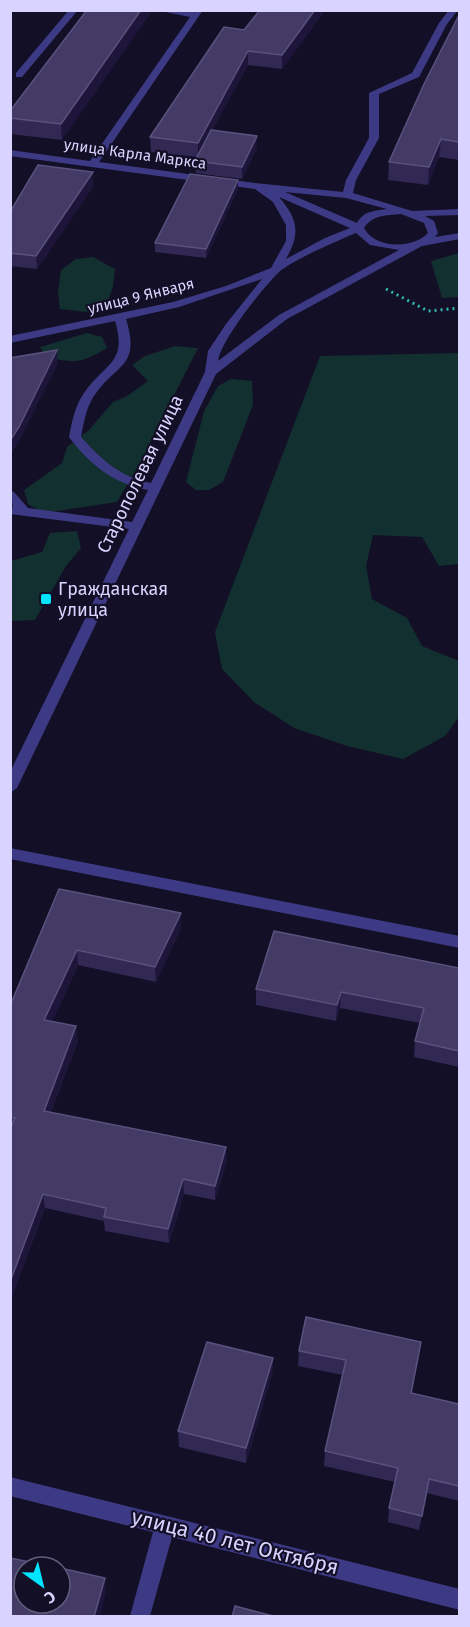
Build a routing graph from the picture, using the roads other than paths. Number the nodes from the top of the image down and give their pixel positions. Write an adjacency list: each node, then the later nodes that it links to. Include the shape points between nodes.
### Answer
1 (74, 10): 5 (street)
2 (160, 10): 4 (street)
3 (454, 10): 9 (street, via 416,75 374,93 374,138)
4 (197, 13): 7 (street)
5 (19, 75)
6 (10, 153): 7 (street, улица Карла Маркса)
7 (93, 163): 8 (street, улица Карла Маркса)
8 (255, 186): 9 (street); 12 (street); 15 (street, via 277,200 291,225 291,241)
9 (347, 195): 10 (street)
10 (407, 212): 11 (street); 12 (street, улица 9 Января, via 372,214); 14 (street, via 422,216 433,227 433,233)
11 (459, 212)
12 (359, 228): 14 (street, via 373,242 393,247); 15 (street, улица 9 Января)
13 (459, 236): 14 (street)
14 (418, 244): 18 (street, via 284,317)
15 (275, 270): 16 (street, улица 9 Января, via 230,288); 18 (street, Старополевая улица, via 219,343)
16 (120, 318): 17 (street, улица 9 Января); 19 (street, via 128,338 125,354 83,404 75,437 100,467 131,484)
17 (10, 340)
18 (211, 372): 19 (street, Старополевая улица)
19 (155, 488): 22 (street, Старополевая улица)
20 (10, 495): 21 (street)
21 (17, 511): 22 (street)
22 (136, 526): 23 (street, Старополевая улица)
23 (10, 788)
24 (10, 853): 25 (street)
25 (459, 942)
26 (10, 1486): 27 (street, улица 40 лет Октября)
27 (165, 1524): 28 (street, улица 40 лет Октября); 29 (street)
28 (459, 1600)
29 (140, 1617)

